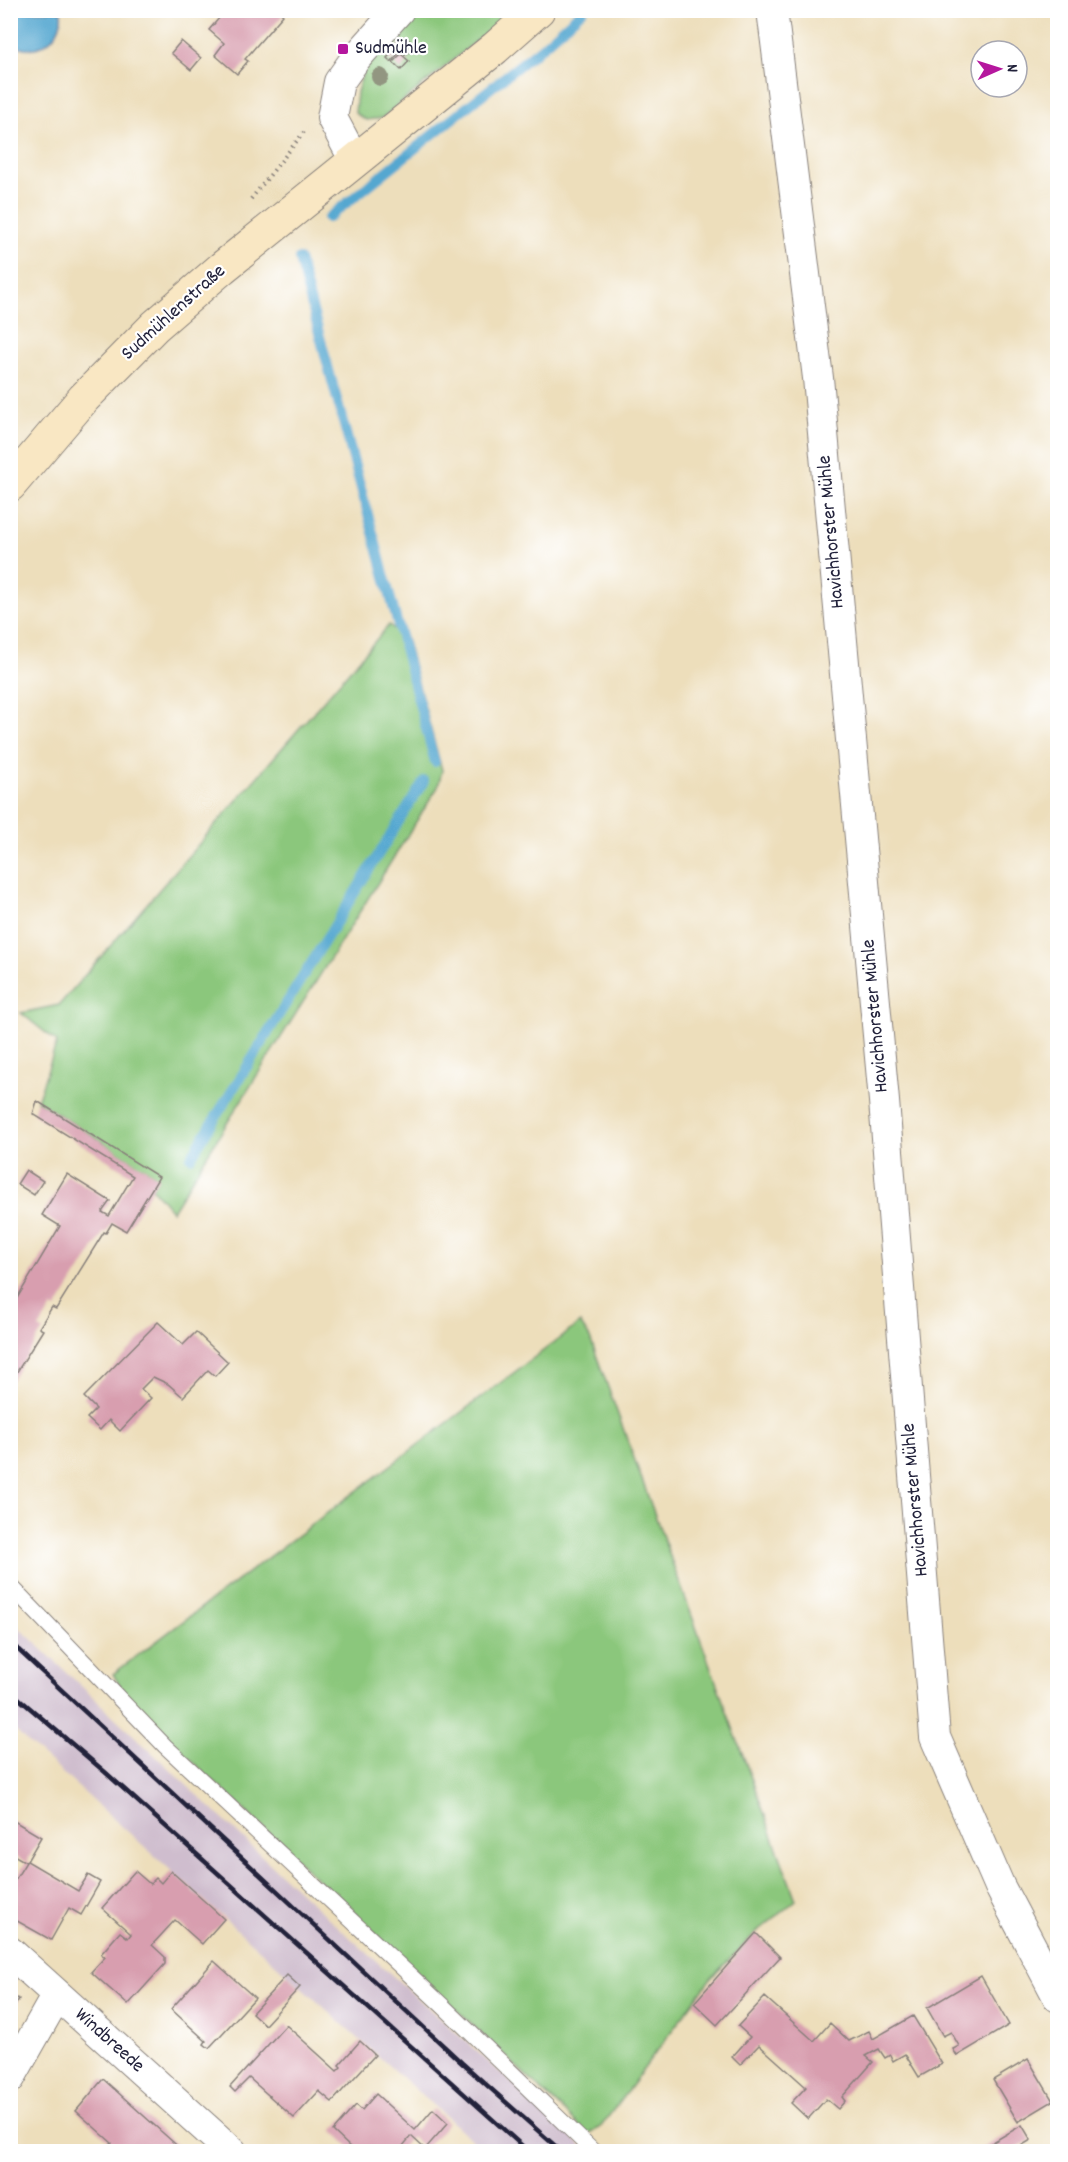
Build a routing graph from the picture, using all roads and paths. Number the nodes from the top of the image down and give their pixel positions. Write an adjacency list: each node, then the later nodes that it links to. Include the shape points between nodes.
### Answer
1 (399, 10): 4 (street, via 339,82 332,118)
2 (538, 10): 4 (street, Sudmühlenstraße)
3 (772, 10): 9 (street, Havichhorster Mühle, via 818,378 885,1113 935,1737 1000,1887)
4 (355, 160): 5 (street, Sudmühlenstraße, via 155,326 84,398)
5 (10, 485)
6 (10, 1586): 12 (lane, via 165,1746)
7 (10, 1952): 8 (street)
8 (57, 1995): 10 (street, Windbreede); 11 (street, Windbreede)
9 (1058, 1997)
10 (10, 2078)
11 (232, 2151)
12 (594, 2151)

